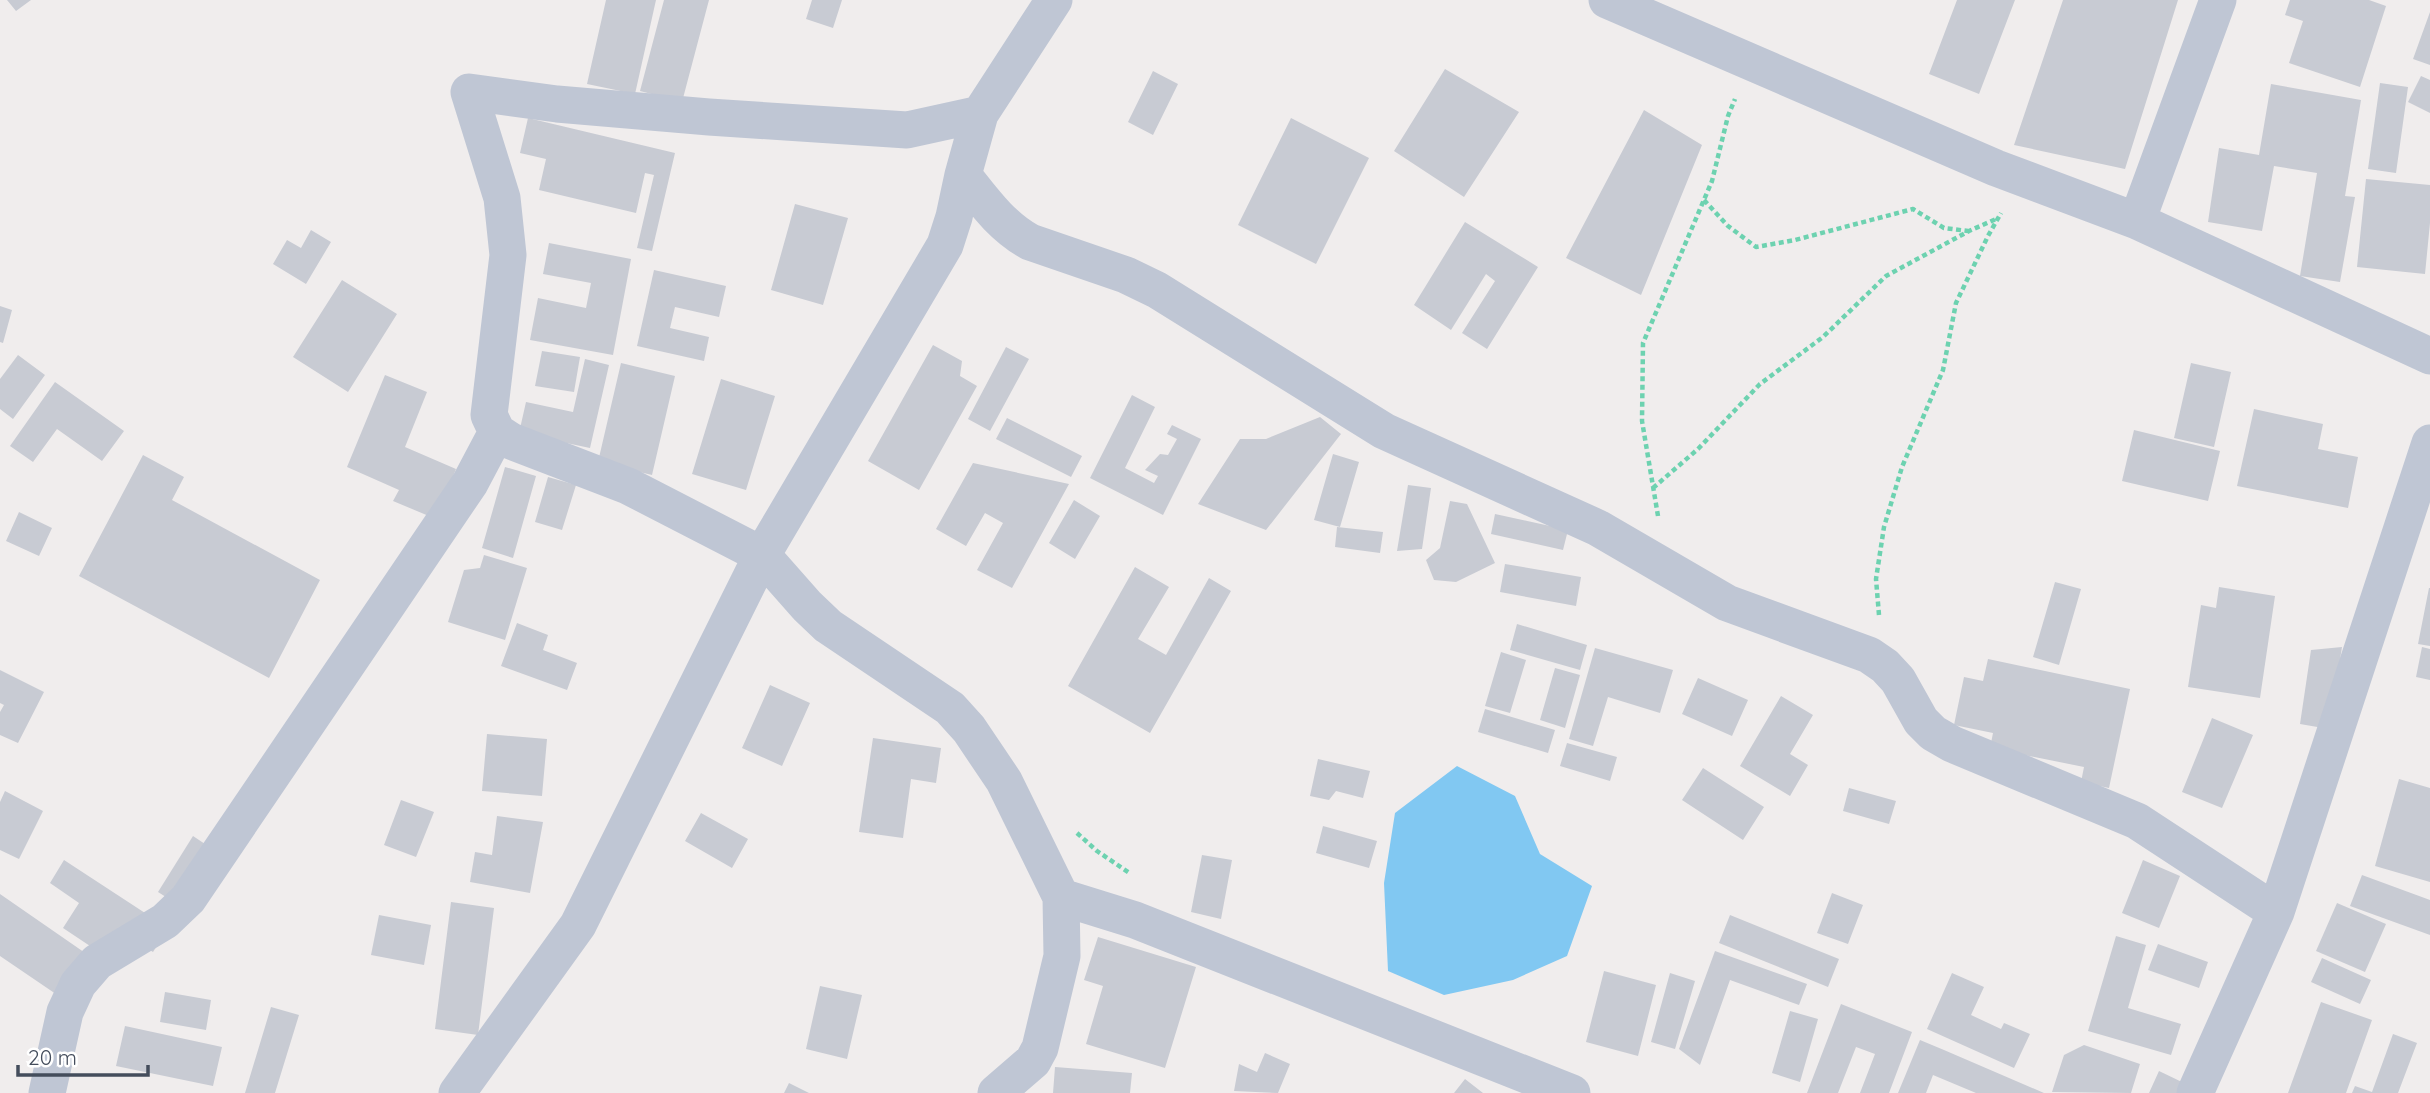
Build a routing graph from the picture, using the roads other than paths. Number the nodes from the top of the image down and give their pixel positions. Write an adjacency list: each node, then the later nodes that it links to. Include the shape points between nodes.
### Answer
1 (1054, 0): 4 (street)
2 (1607, 0): 6 (street, via 2021,178)
3 (2218, 0): 6 (street)
4 (979, 114): 5 (street); 8 (street, via 907,130 570,105 469,92 502,198 508,255 489,415)
5 (962, 175): 10 (street, via 945,245); 12 (street, via 996,216 1030,242 1157,290 1384,431 1598,528 1727,603 1869,655 1898,680 1921,721 1942,738 2137,821)
6 (2137, 222): 7 (street)
7 (2430, 356)
8 (497, 432): 10 (street, via 628,486); 13 (street, via 470,482 188,899 165,921 97,962 78,985 65,1012)
9 (2430, 443): 12 (street)
10 (762, 555): 11 (street, via 828,626 950,708 970,729 1004,781); 14 (street, via 578,925)
11 (1061, 897): 15 (street, via 1062,956 1040,1048 1033,1061); 16 (street, via 1136,920)
12 (2277, 912): 17 (street)
13 (47, 1093)
14 (457, 1093)
15 (996, 1093)
16 (1572, 1093)
17 (2195, 1093)

